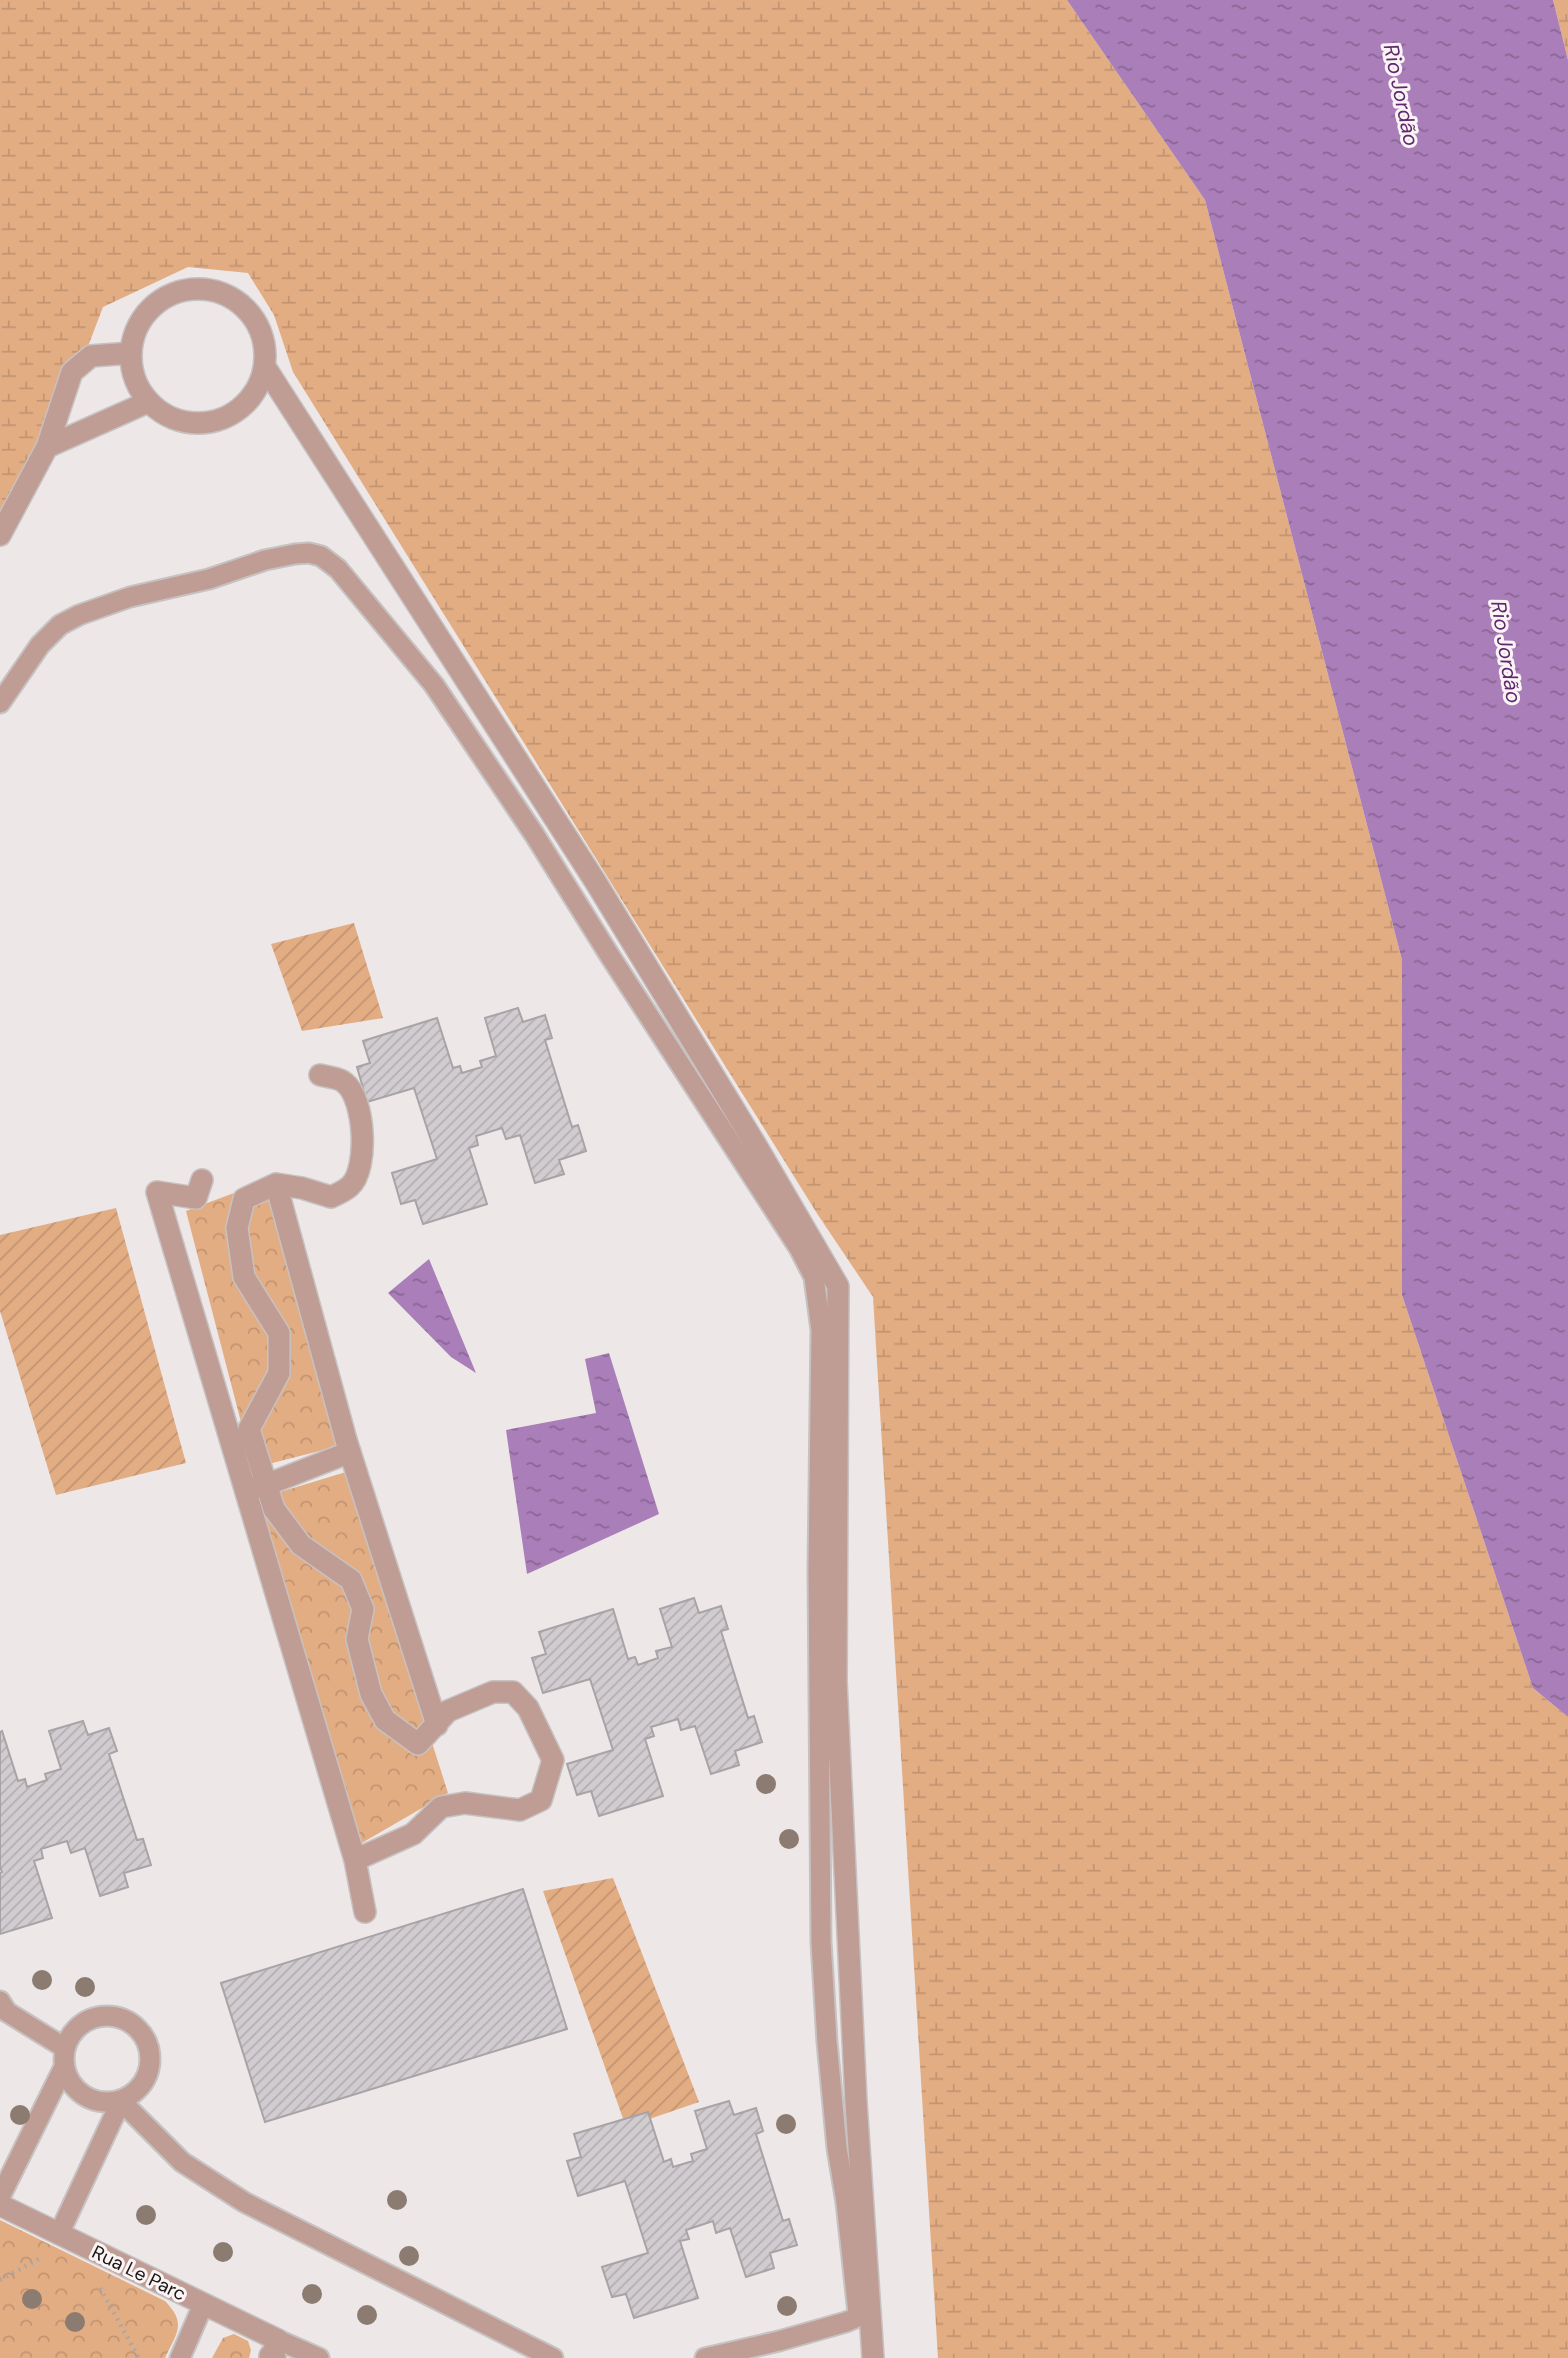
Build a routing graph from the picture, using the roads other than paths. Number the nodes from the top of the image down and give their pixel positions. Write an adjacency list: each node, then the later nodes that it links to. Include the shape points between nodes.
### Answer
1 (131, 352): 2 (street, via 142,317 158,301 179,291 202,289 225,294 244,306 258,324 265,345); 3 (street, via 136,384); 4 (street, via 91,356 72,372)
2 (265, 367): 3 (street, via 246,404 207,423 165,415); 28 (street, via 587,870 838,1286 836,1681)
3 (148, 402): 4 (street)
4 (47, 447): 5 (street)
5 (0, 535)
6 (0, 703): 27 (lane, via 40,645 60,625 79,615 265,560 309,553 330,562 434,685 534,834 814,1277 821,1330 821,1942 835,2135 858,2313 846,2322)
7 (320, 1075): 9 (street, via 344,1082 355,1095 362,1160 351,1185 331,1197)
8 (202, 1180): 12 (street, via 196,1198 156,1192)
9 (276, 1184): 10 (street); 11 (street, via 244,1199 237,1228 244,1277 279,1333 279,1373 249,1429)
10 (349, 1452): 11 (street); 13 (street)
11 (266, 1485): 12 (street); 13 (street, via 274,1509 301,1545 351,1580 363,1609 357,1639 370,1694 384,1720 418,1744)
12 (244, 1490): 14 (street)
13 (437, 1725): 14 (street, via 448,1711 493,1692 513,1692 528,1708 553,1760 541,1800 520,1810 466,1803 441,1807 413,1834)
14 (355, 1860): 15 (street)
15 (365, 1912)
16 (0, 2001): 17 (lane)
17 (64, 2057): 18 (lane, via 71,2084 85,2097); 18 (lane, via 74,2030 90,2019 110,2015 129,2021 144,2035 151,2053 149,2073 138,2090); 19 (lane)
18 (121, 2101): 21 (lane); 26 (lane, via 182,2162 244,2202)
19 (0, 2197)
20 (0, 2205): 21 (street, Rua Le Parc)
21 (59, 2234): 22 (street, Rua Le Parc)
22 (203, 2305): 23 (street, Rua Le Parc); 24 (lane)
23 (273, 2353): 25 (lane)
24 (180, 2358)
25 (319, 2358)
26 (553, 2358)
27 (705, 2358)
28 (873, 2358)

